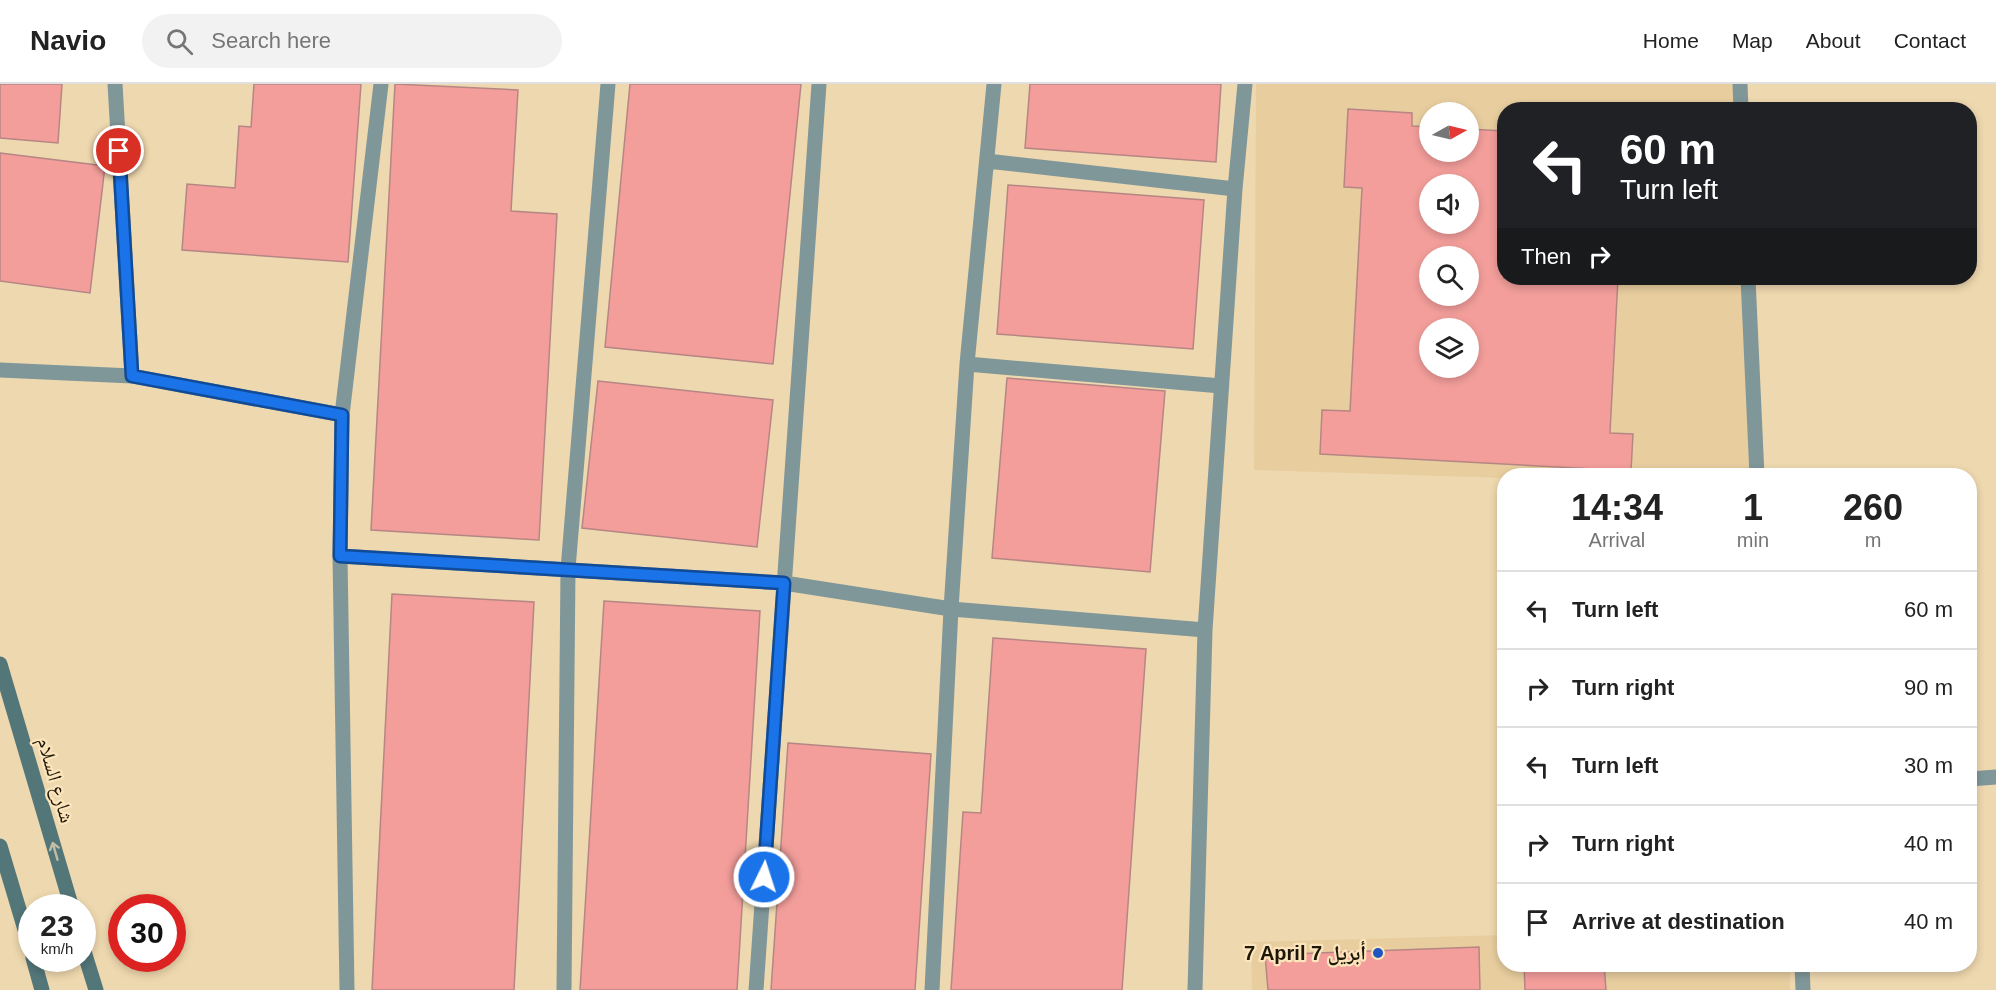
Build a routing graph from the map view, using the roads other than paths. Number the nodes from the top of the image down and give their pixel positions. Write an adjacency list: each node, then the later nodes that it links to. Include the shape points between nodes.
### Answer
1 (115, 84): 14 (street)
2 (381, 84): 16 (street)
3 (608, 84): 19 (street)
4 (819, 84): 20 (street)
5 (994, 84): 9 (street)
6 (1245, 84): 10 (street)
7 (1740, 84): 8 (street)
8 (1741, 102)
9 (987, 160): 10 (street); 12 (street)
10 (1235, 189): 15 (street)
11 (1748, 285): 17 (street)
12 (967, 364): 15 (street); 21 (street)
13 (0, 370): 14 (street)
14 (132, 376): 16 (street)
15 (1221, 386): 22 (street)
16 (342, 415): 18 (street)
17 (1757, 468)
18 (340, 556): 19 (street); 34 (street)
19 (568, 569): 20 (street); 35 (street)
20 (784, 583): 21 (street); 36 (street)
21 (951, 609): 22 (street); 37 (street)
22 (1205, 630): 38 (street)
23 (0, 664): 27 (main road, شارع السلام, one-way to 23)
24 (1996, 777): 25 (street)
25 (1977, 778)
26 (0, 846): 28 (main road)
27 (68, 894)
28 (18, 906)
29 (37, 972): 32 (main road)
30 (90, 972): 33 (main road)
31 (1802, 972): 39 (street)
32 (42, 990)
33 (96, 990)
34 (347, 990)
35 (564, 990)
36 (756, 990)
37 (932, 990)
38 (1195, 990)
39 (1803, 990)

